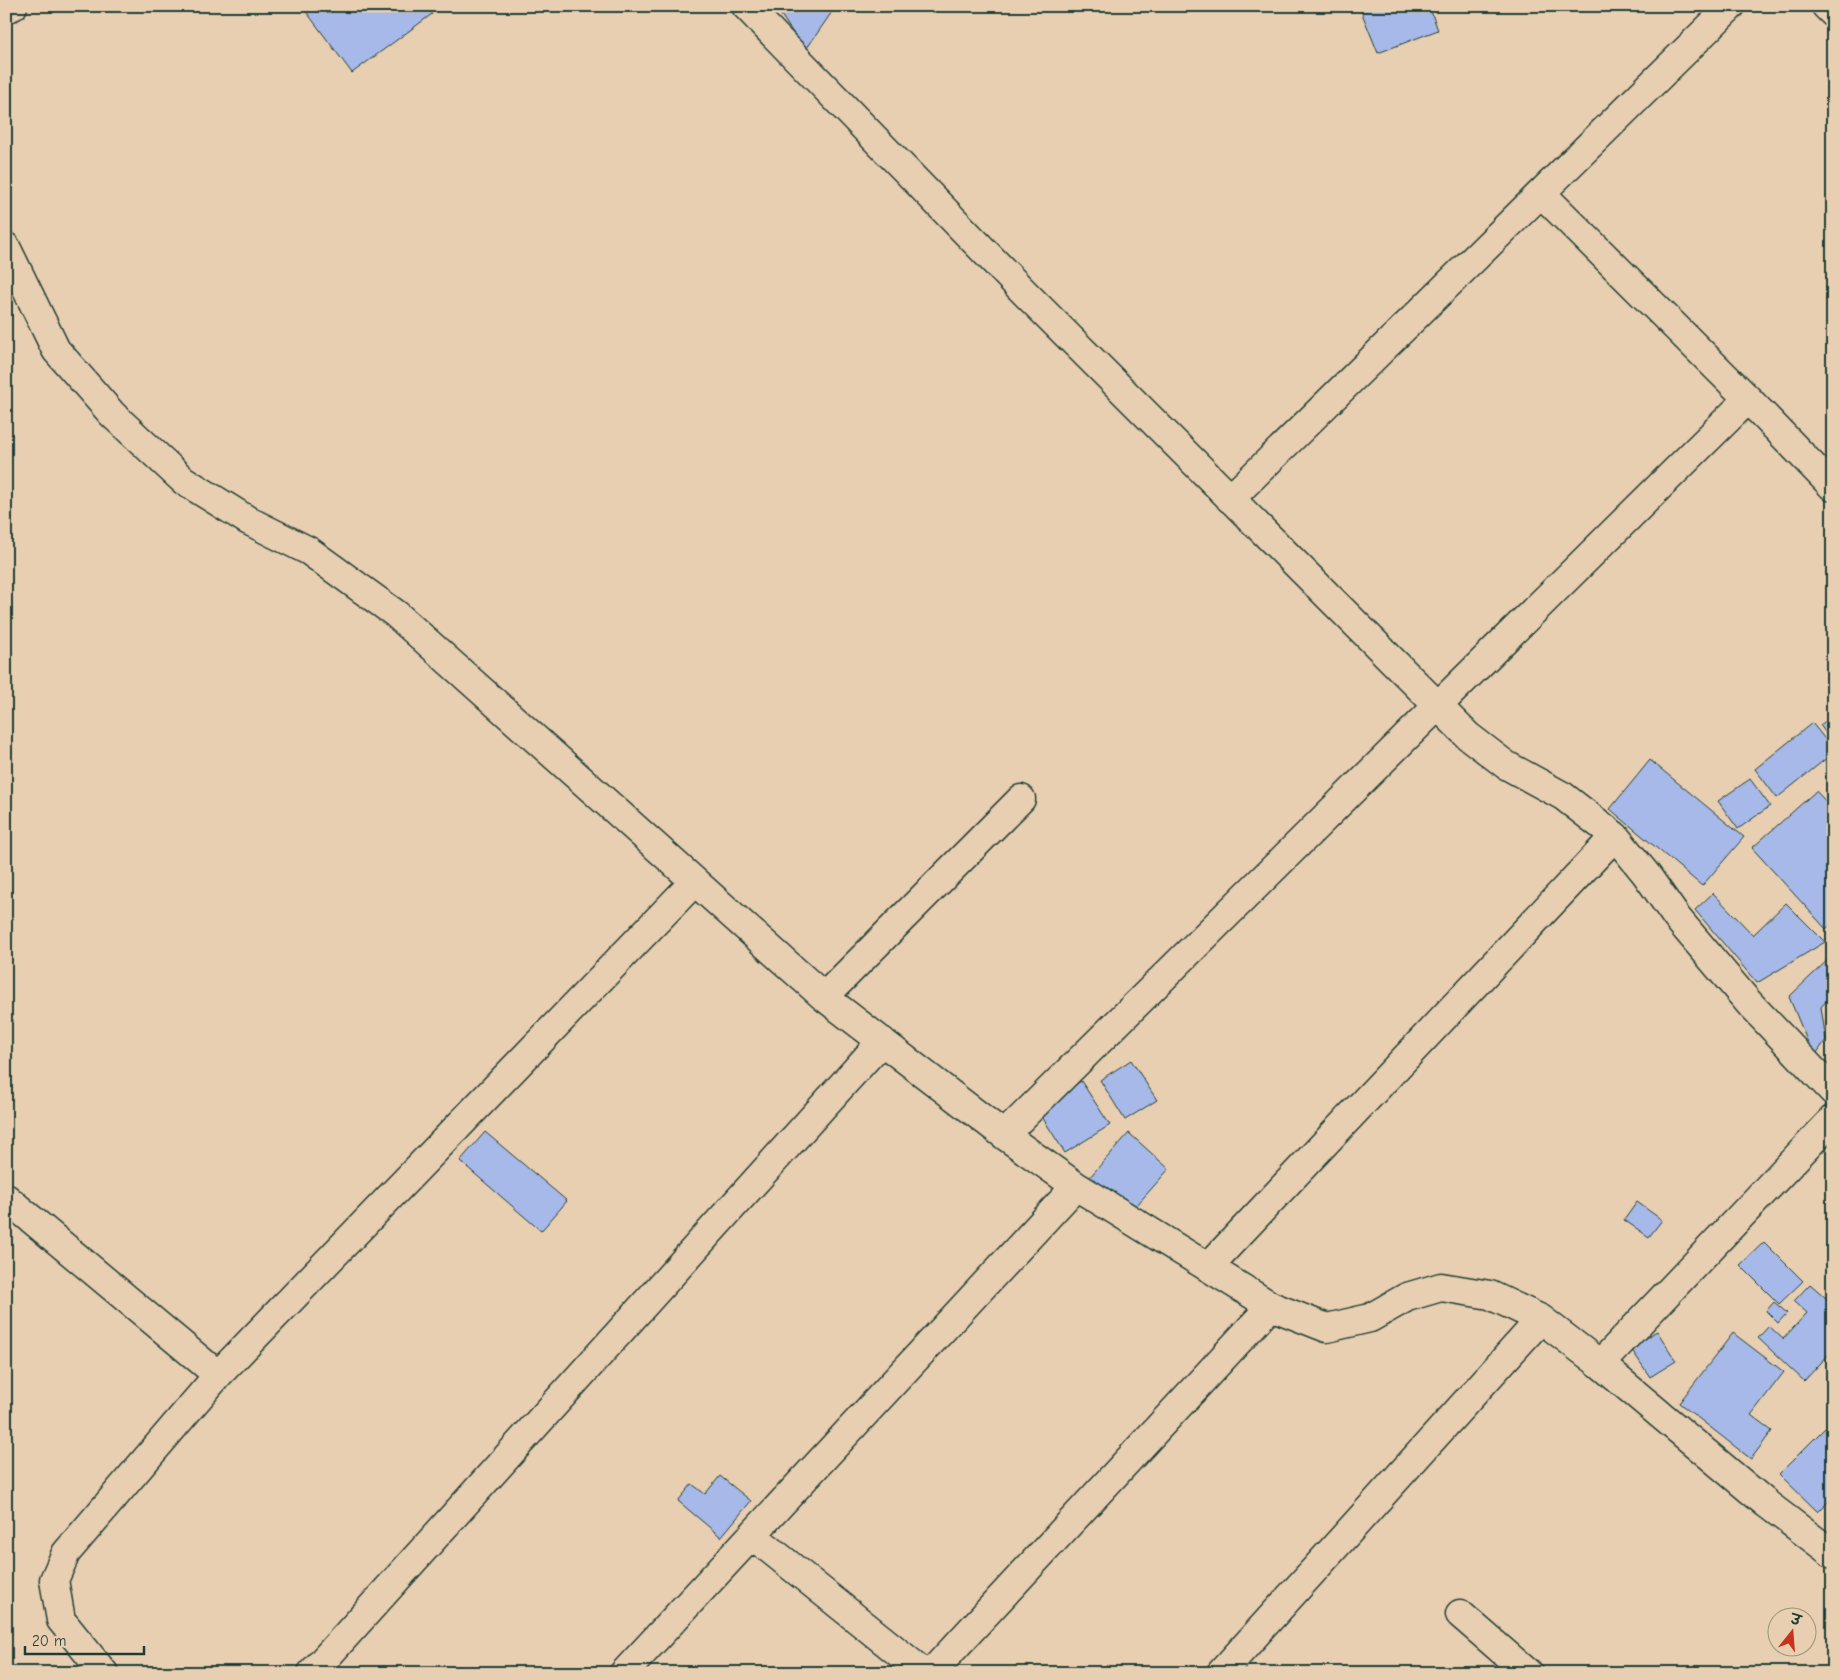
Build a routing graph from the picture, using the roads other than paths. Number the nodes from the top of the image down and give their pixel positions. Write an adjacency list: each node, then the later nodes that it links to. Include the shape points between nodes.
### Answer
1 (13, 6): 5 (main road)
2 (746, 6): 11 (main road, via 1023,292)
3 (1730, 6): 7 (main road)
4 (1826, 6): 6 (main road)
5 (6, 9)
6 (1833, 13)
7 (1541, 193): 9 (main road); 11 (main road)
8 (6, 247): 15 (main road, via 56,350 112,414 183,480 249,521 309,551 396,614)
9 (1748, 399): 10 (main road); 12 (main road)
10 (1833, 487)
11 (1230, 499): 12 (main road)
12 (1436, 705): 14 (main road, via 1468,736 1506,765 1563,796); 20 (main road)
13 (1021, 799): 16 (main road)
14 (1615, 836): 18 (main road, via 1677,918 1749,1003); 23 (main road)
15 (694, 882): 16 (main road); 27 (main road)
16 (824, 997): 17 (main road)
17 (882, 1041): 20 (main road); 32 (main road)
18 (1833, 1091)
19 (1833, 1119): 26 (main road)
20 (1004, 1135): 21 (main road)
21 (1076, 1186): 23 (main road); 28 (main road)
22 (6, 1198): 27 (main road)
23 (1208, 1267): 24 (main road)
24 (1271, 1306): 25 (main road, via 1327,1328 1370,1318 1407,1297 1441,1287 1490,1295); 35 (main road)
25 (1541, 1319): 26 (main road); 36 (main road)
26 (1600, 1364): 29 (main road, via 1767,1504)
27 (218, 1376): 31 (main road, via 66,1553 54,1580 61,1620)
28 (752, 1534): 33 (main road); 34 (main road)
29 (1833, 1554)
30 (1460, 1614): 37 (main road)
31 (104, 1673)
32 (312, 1673)
33 (624, 1673)
34 (924, 1673)
35 (932, 1673)
36 (1221, 1673)
37 (1528, 1673)

